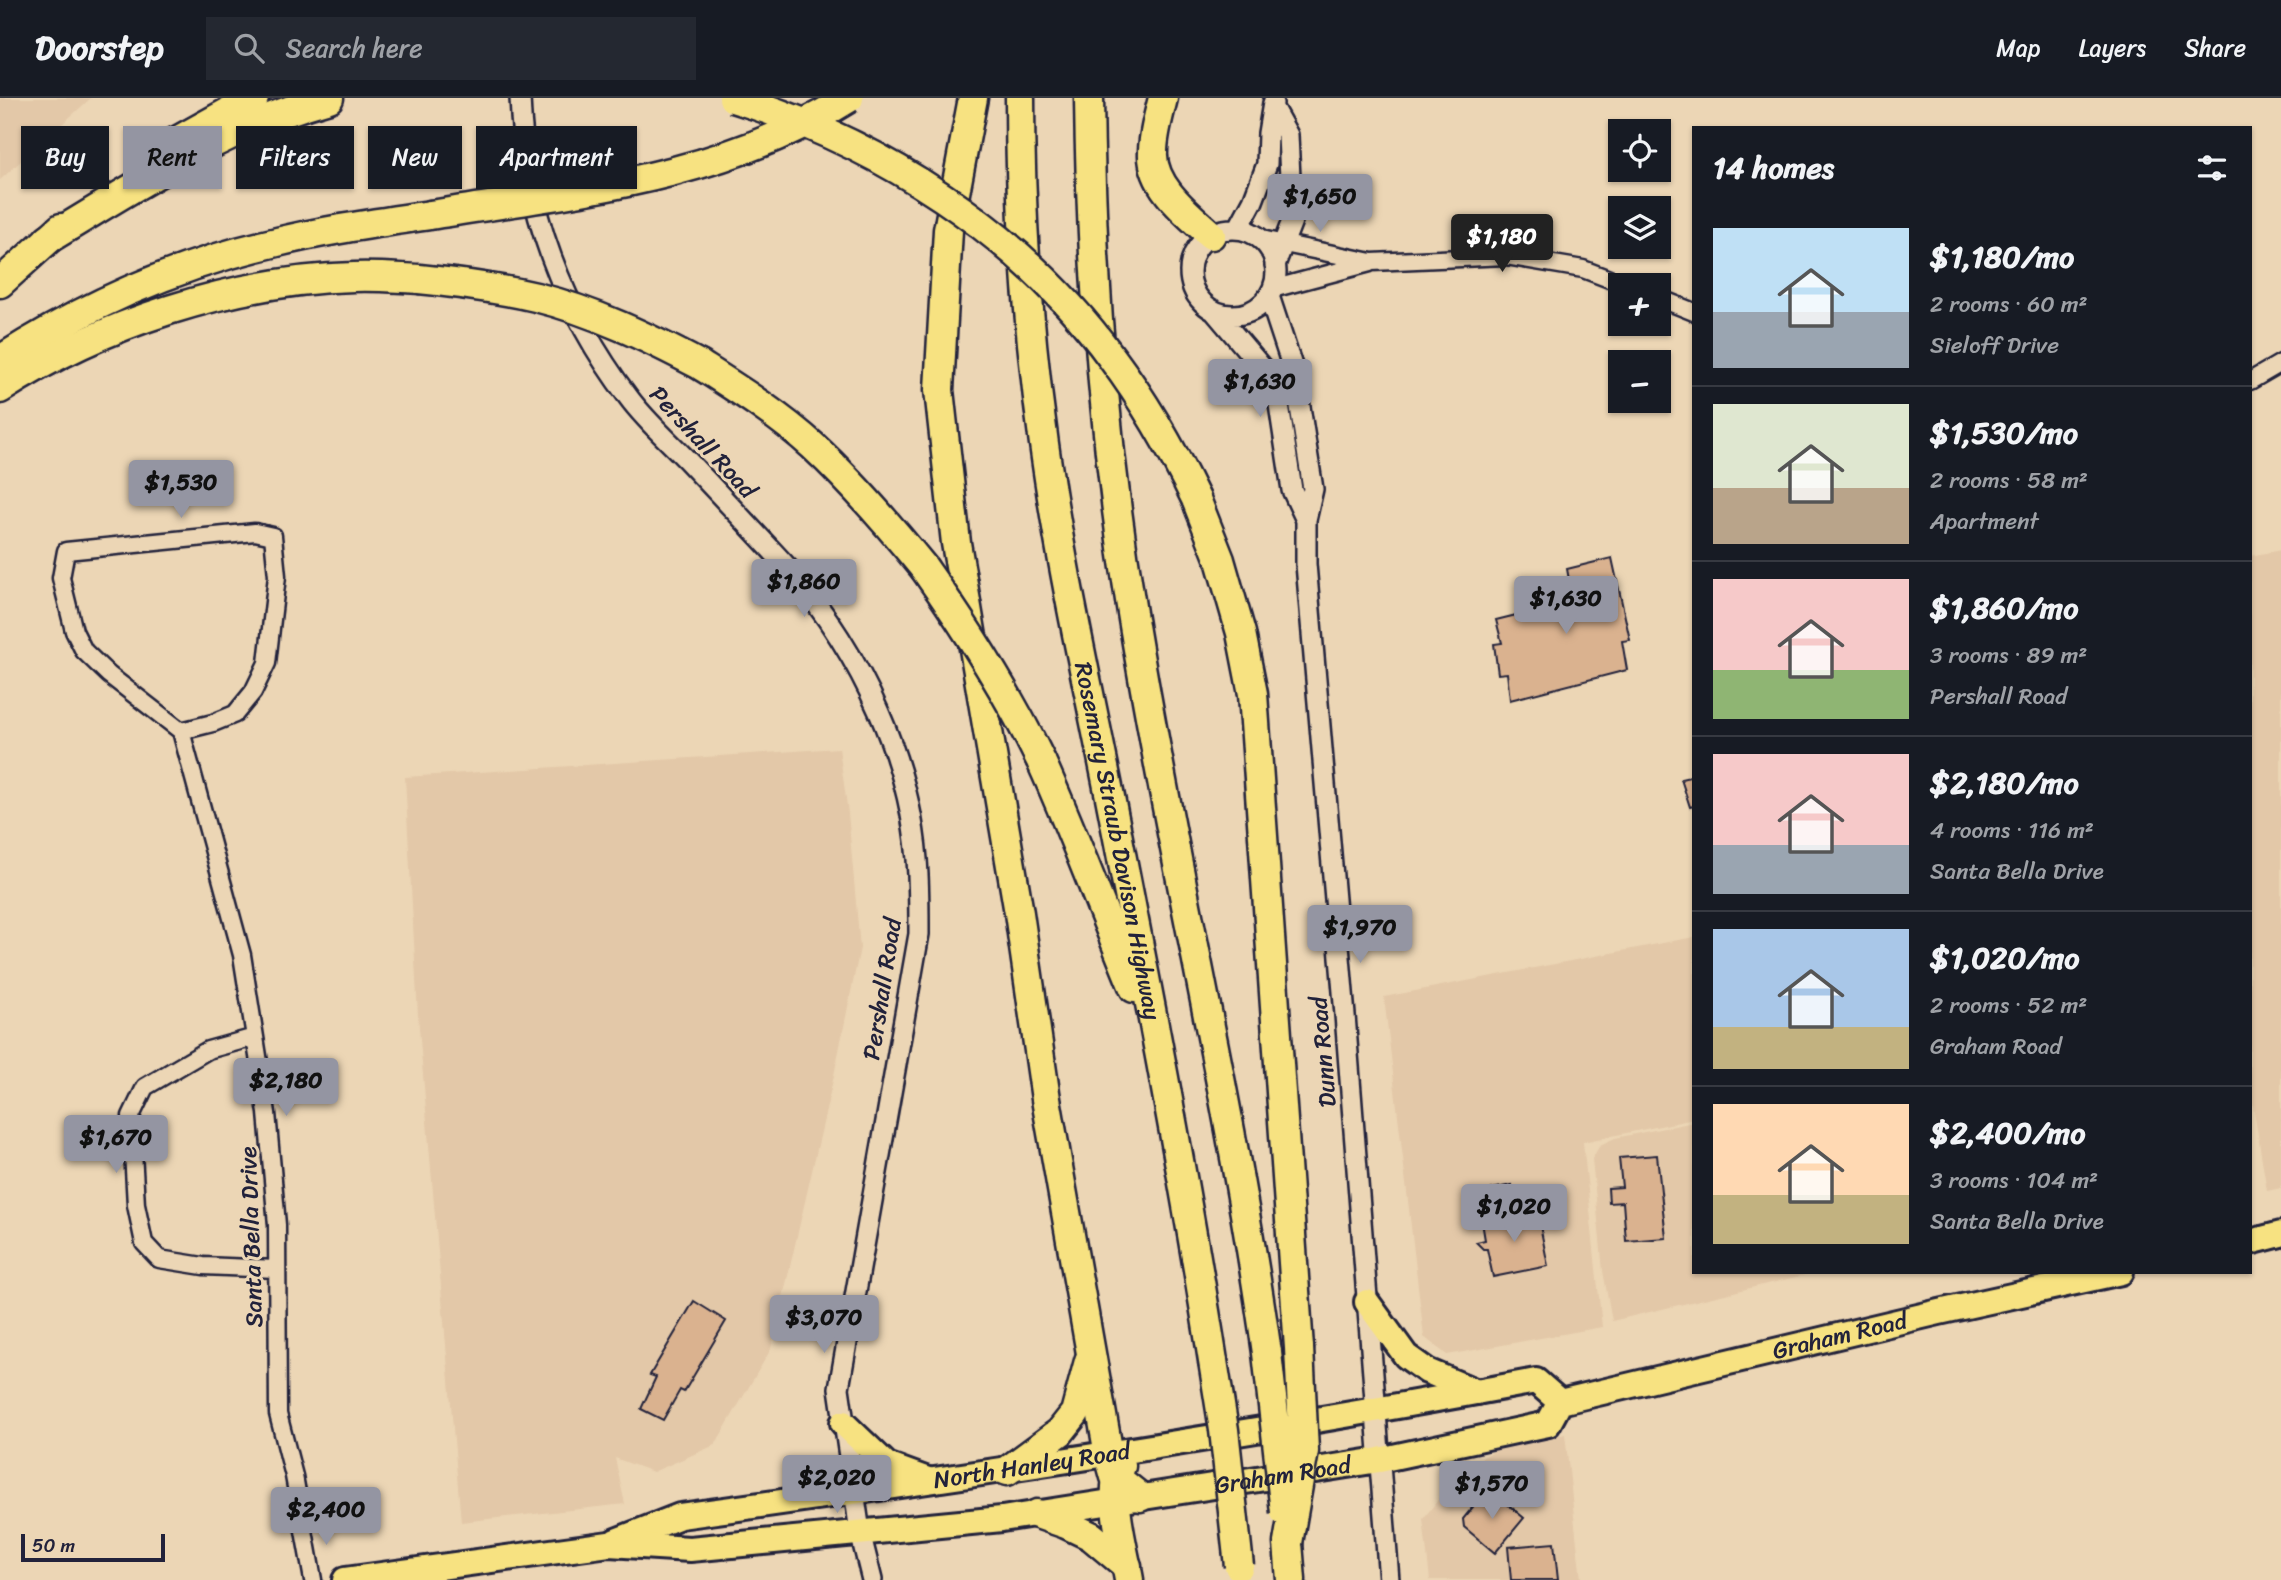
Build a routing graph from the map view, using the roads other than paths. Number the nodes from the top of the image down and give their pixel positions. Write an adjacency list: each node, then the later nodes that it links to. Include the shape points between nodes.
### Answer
1 (254, 98): 12 (highway, via 130,169)
2 (329, 98): 12 (highway, via 243,129 179,160)
3 (520, 98): 40 (street, Pershall Road, via 538,217 561,284 589,338 631,401 813,597 837,631 880,712 901,775 918,873 919,934 839,1388)
4 (733, 98): 48 (highway, bridge, via 846,141 906,173 1016,255 1066,303 1150,412 1196,499 1220,560 1253,694 1299,1348 1304,1451)
5 (849, 98): 23 (highway, bridge, via 793,128 705,163 610,186 346,228 204,262 74,317)
6 (973, 98): 36 (highway, via 948,230 939,390 956,543)
7 (1020, 98): 30 (highway, Rosemary Straub Davison Highway, via 1027,296 1044,444)
8 (1088, 98): 48 (highway, bridge, via 1105,399 1131,608 1254,1259)
9 (1163, 98): 11 (highway, via 1152,153 1155,170 1182,209)
10 (1273, 103): 11 (street, via 1267,164 1253,201); 14 (street, via 1288,135 1292,221)
11 (1224, 232): 13 (street, via 1250,232); 22 (street, via 1200,243 1190,268 1195,294)
12 (48, 239): 18 (highway)
13 (1261, 239): 14 (street); 16 (street)
14 (1285, 245): 15 (street); 16 (street)
15 (1372, 262): 17 (street, via 1506,256 1583,269); 19 (street)
16 (1275, 265): 19 (street)
17 (1608, 279)
18 (0, 283)
19 (1271, 293): 22 (street, via 1252,311); 27 (street, Dunn Road, via 1295,375 1313,489)
20 (1671, 303): 21 (street)
21 (1692, 311)
22 (1215, 312): 27 (street, Dunn Road, via 1270,377 1278,398 1292,490)
23 (0, 360)
24 (2281, 363): 25 (street)
25 (2252, 380)
26 (0, 389): 30 (highway, bridge, via 83,342 149,316 280,284 354,277 470,284 538,298 603,320 700,365 811,444 861,493 963,623 1041,761)
27 (1306, 520): 35 (street, Dunn Road)
28 (181, 731): 28 (street, via 235,714 253,692 267,663 277,576 273,536 255,532 66,551 61,578 74,631 84,651); 29 (street, Santa Bella Drive, via 242,956)
29 (255, 1037): 33 (street, Santa Bella Drive, via 269,1137); 33 (street, via 208,1050 145,1087 131,1116 136,1205 144,1243 159,1259)
30 (1157, 1042): 51 (highway, Rosemary Straub Davison Highway, bridge, via 1194,1238 1224,1430)
31 (2281, 1234): 32 (main road)
32 (2252, 1241)
33 (277, 1269): 52 (street, Santa Bella Drive, via 278,1414)
34 (2112, 1274): 38 (main road, Graham Road)
35 (1367, 1302): 37 (main road, via 1406,1356 1427,1371); 39 (street, Dunn Road)
36 (1091, 1355): 42 (highway, via 1075,1413 1046,1444); 43 (highway)
37 (1476, 1392): 38 (main road, via 1536,1381); 39 (main road)
38 (1560, 1402): 41 (main road, Graham Road, via 1548,1424)
39 (1375, 1411): 41 (street, Dunn Road); 43 (main road, North Hanley Road)
40 (843, 1423): 44 (main road, via 887,1465); 45 (street, Pershall Road)
41 (1379, 1460): 43 (main road, Graham Road); 56 (street, Dunn Road)
42 (1007, 1471): 43 (main road, North Hanley Road); 44 (main road, North Hanley Road)
43 (1121, 1477): 46 (main road, North Hanley Road); 50 (highway)
44 (932, 1481): 45 (main road, North Hanley Road)
45 (853, 1493): 47 (street, Pershall Road); 49 (main road, North Hanley Road, via 680,1516)
46 (1037, 1514): 47 (main road, North Hanley Road); 50 (highway, via 1091,1536)
47 (860, 1532): 49 (main road, North Hanley Road, via 690,1549); 54 (street, Pershall Road)
48 (1288, 1543): 55 (highway)
49 (609, 1544): 53 (main road, North Hanley Road)
50 (1128, 1573)
51 (1240, 1573)
52 (313, 1580)
53 (350, 1580)
54 (872, 1580)
55 (1291, 1580)
56 (1389, 1580)

